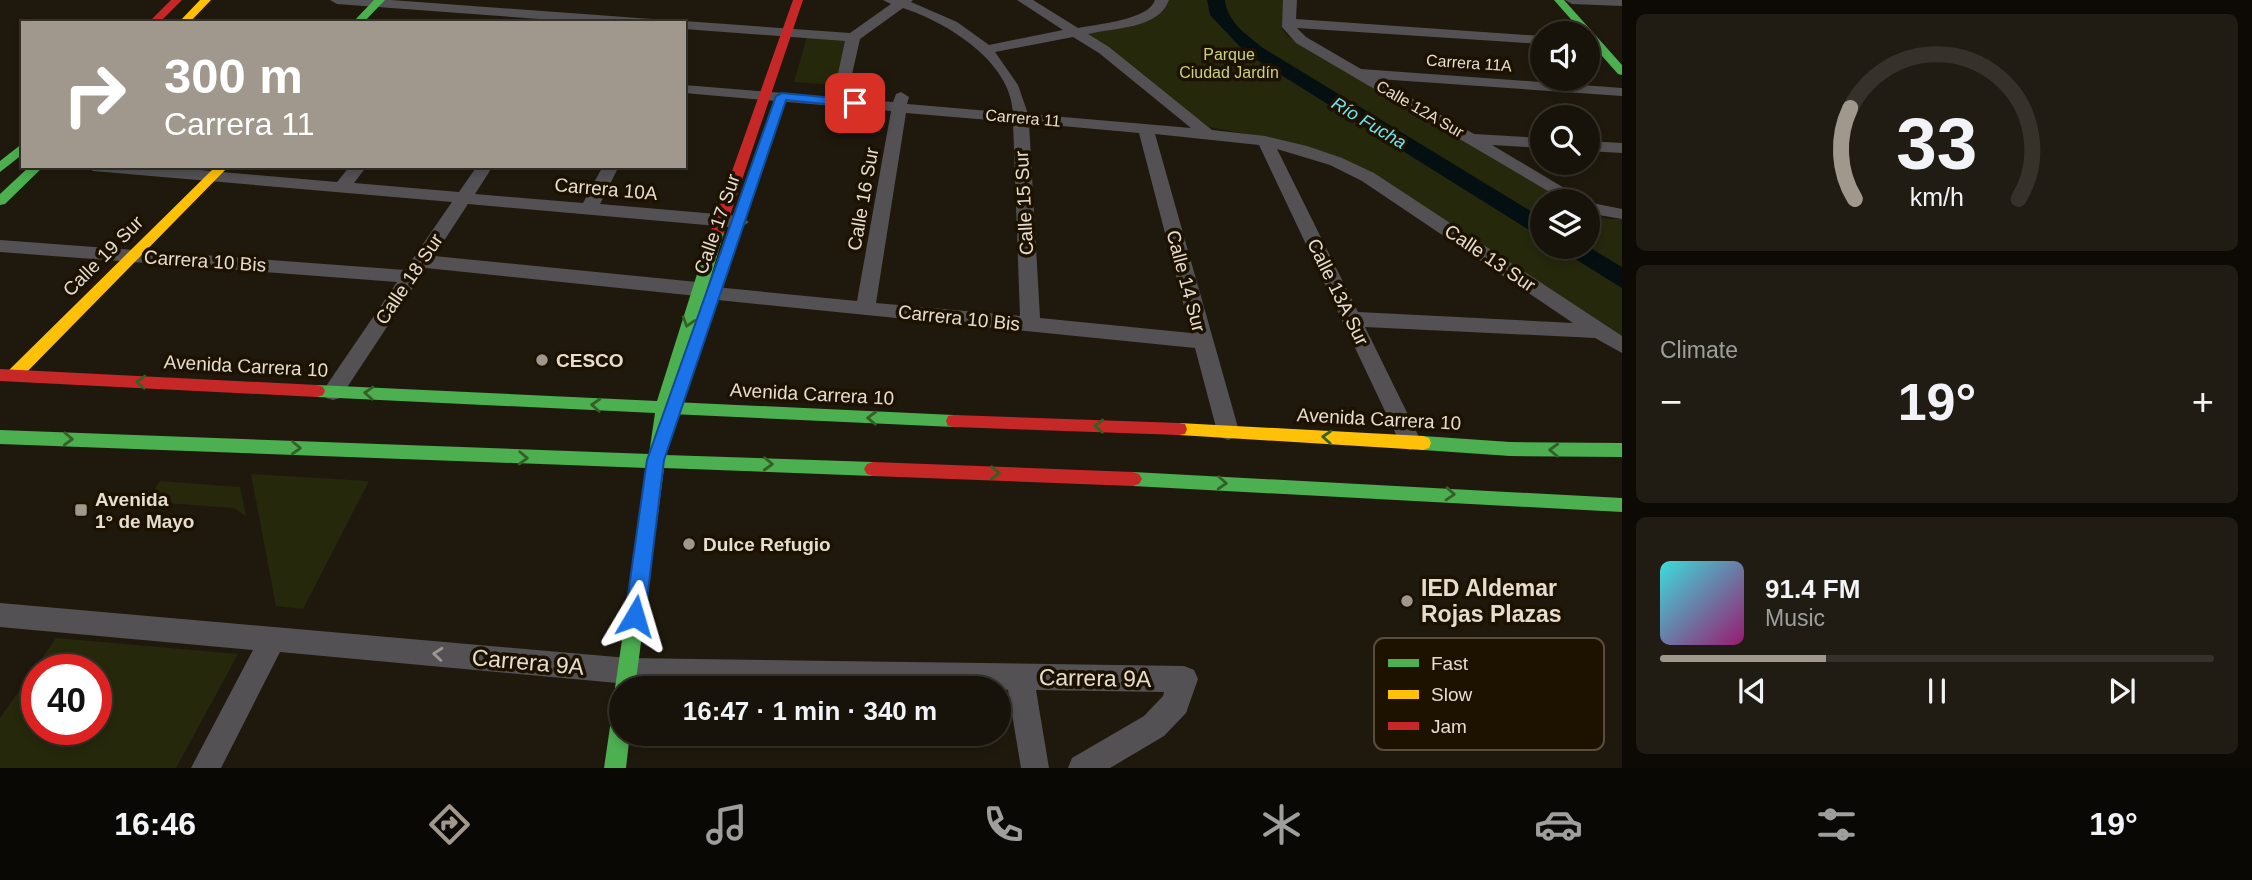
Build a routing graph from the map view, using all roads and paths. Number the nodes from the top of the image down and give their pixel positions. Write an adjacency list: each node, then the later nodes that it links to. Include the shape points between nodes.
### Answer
1 (177, 0): 18 (main road)
2 (206, 0): 19 (main road)
3 (337, 0): 13 (street)
4 (596, 0): 17 (street)
5 (798, 0): 27 (main road, Calle 17 Sur)
6 (812, 0): 27 (main road, Calle 17 Sur)
7 (1024, 0): 26 (street)
8 (1290, 0): 24 (street)
9 (1559, 0): 23 (main road)
10 (1572, 0): 11 (street)
11 (1581, 0): 14 (street); 16 (main road)
12 (899, 1): 28 (street); 30 (street, Calle 15 Sur, via 950,24)
13 (387, 2): 17 (street); 20 (main road); 21 (main road)
14 (1622, 2)
15 (1161, 5): 26 (street, via 1145,18)
16 (1598, 18)
17 (582, 20): 22 (street)
18 (155, 21)
19 (185, 21)
20 (360, 21)
21 (376, 21)
22 (605, 21)
23 (1575, 21)
24 (1289, 23): 29 (street); 32 (street, Calle 12A Sur, via 1290,31 1301,40)
25 (686, 25): 27 (street)
26 (1077, 32): 30 (street); 42 (street)
27 (794, 33): 28 (street); 36 (main road, Calle 17 Sur)
28 (853, 37): 37 (street)
29 (1530, 39)
30 (987, 50): 40 (street, Calle 15 Sur, via 1006,73)
31 (1600, 51): 33 (main road)
32 (1356, 72): 38 (street, Carrera 11A); 45 (street, Calle 12A Sur)
33 (1622, 72)
34 (686, 79): 36 (street, Carrera 11)
35 (686, 89): 36 (street, Carrera 11)
36 (775, 91): 37 (street, Carrera 11); 39 (street, Carrera 11); 41 (main road, Calle 17 Sur); 66 (main road, Calle 17 Sur)
37 (841, 92): 39 (street, Carrera 11)
38 (1622, 92)
39 (900, 102): 40 (street, Carrera 11); 72 (street, Calle 16 Sur)
40 (1020, 112): 42 (street, Carrera 11); 43 (street, Carrera 11); 74 (street, Calle 15 Sur)
41 (775, 117)
42 (1196, 122): 44 (street)
43 (1146, 130): 44 (street, Carrera 11); 76 (street, Calle 14 Sur)
44 (1209, 135): 46 (street, Carrera 11)
45 (1469, 138): 47 (street); 60 (street, Calle 12A Sur)
46 (1266, 142): 57 (street, Carrera 11); 73 (street, Calle 13A Sur)
47 (1530, 142)
48 (1600, 147): 49 (street)
49 (1622, 148)
50 (21, 149): 56 (main road)
51 (36, 168): 62 (main road)
52 (143, 168): 58 (street, Carrera 10A)
53 (357, 168): 59 (street)
54 (484, 168): 61 (street, Calle 18 Sur)
55 (610, 168): 63 (street)
56 (0, 169)
57 (1357, 170): 75 (street, Calle 13 Sur)
58 (218, 171): 59 (street, Carrera 10A); 68 (main road, Calle 19 Sur)
59 (341, 188): 61 (street, Carrera 10A)
60 (1556, 189)
61 (463, 198): 63 (street, Carrera 10A); 69 (street, Calle 18 Sur)
62 (0, 201)
63 (589, 209): 66 (street, Carrera 10A)
64 (1600, 210): 65 (street)
65 (1622, 214)
66 (735, 222): 71 (main road, Calle 17 Sur)
67 (0, 246): 68 (street, Carrera 10 Bis)
68 (133, 256): 70 (street, Carrera 10 Bis); 78 (main road, Calle 19 Sur)
69 (421, 261): 70 (street, Calle 18 Sur); 71 (street, Carrera 10 Bis)
70 (410, 277): 79 (street, Calle 18 Sur)
71 (711, 289): 72 (street, Carrera 10 Bis); 80 (main road, Calle 17 Sur)
72 (865, 309): 74 (street, Carrera 10 Bis)
73 (1352, 319): 75 (street); 83 (street, Calle 13A Sur)
74 (1030, 325): 76 (street, Carrera 10 Bis)
75 (1599, 331): 77 (street, Calle 13 Sur)
76 (1203, 341): 81 (street, Calle 14 Sur)
77 (1622, 346)
78 (7, 375): 79 (main road, Avenida Carrera 10, one-way to 78)
79 (333, 392): 80 (main road, Avenida Carrera 10, one-way to 79)
80 (669, 409): 81 (main road, Avenida Carrera 10, one-way to 80); 85 (main road, Calle 17 Sur)
81 (1228, 431): 83 (main road, Avenida Carrera 10, one-way to 81)
82 (0, 436): 85 (main road, one-way to 85)
83 (1410, 441): 84 (main road, Avenida Carrera 10, one-way to 83, via 1535,450)
84 (1622, 450)
85 (656, 460): 86 (main road, one-way to 86, via 1328,487); 89 (main road, Calle 17 Sur)
86 (1622, 505)
87 (0, 615): 88 (street, Carrera 9A)
88 (273, 640): 90 (street, Carrera 9A, one-way to 88); 94 (street)
89 (626, 676)
90 (609, 677)
91 (1011, 677): 92 (street, Carrera 9A)
92 (1020, 677): 96 (street); 97 (street, Carrera 9A, via 1182,679 1176,703 1154,726)
93 (618, 746): 95 (main road)
94 (205, 768)
95 (615, 768)
96 (1034, 768)
97 (1082, 768)

